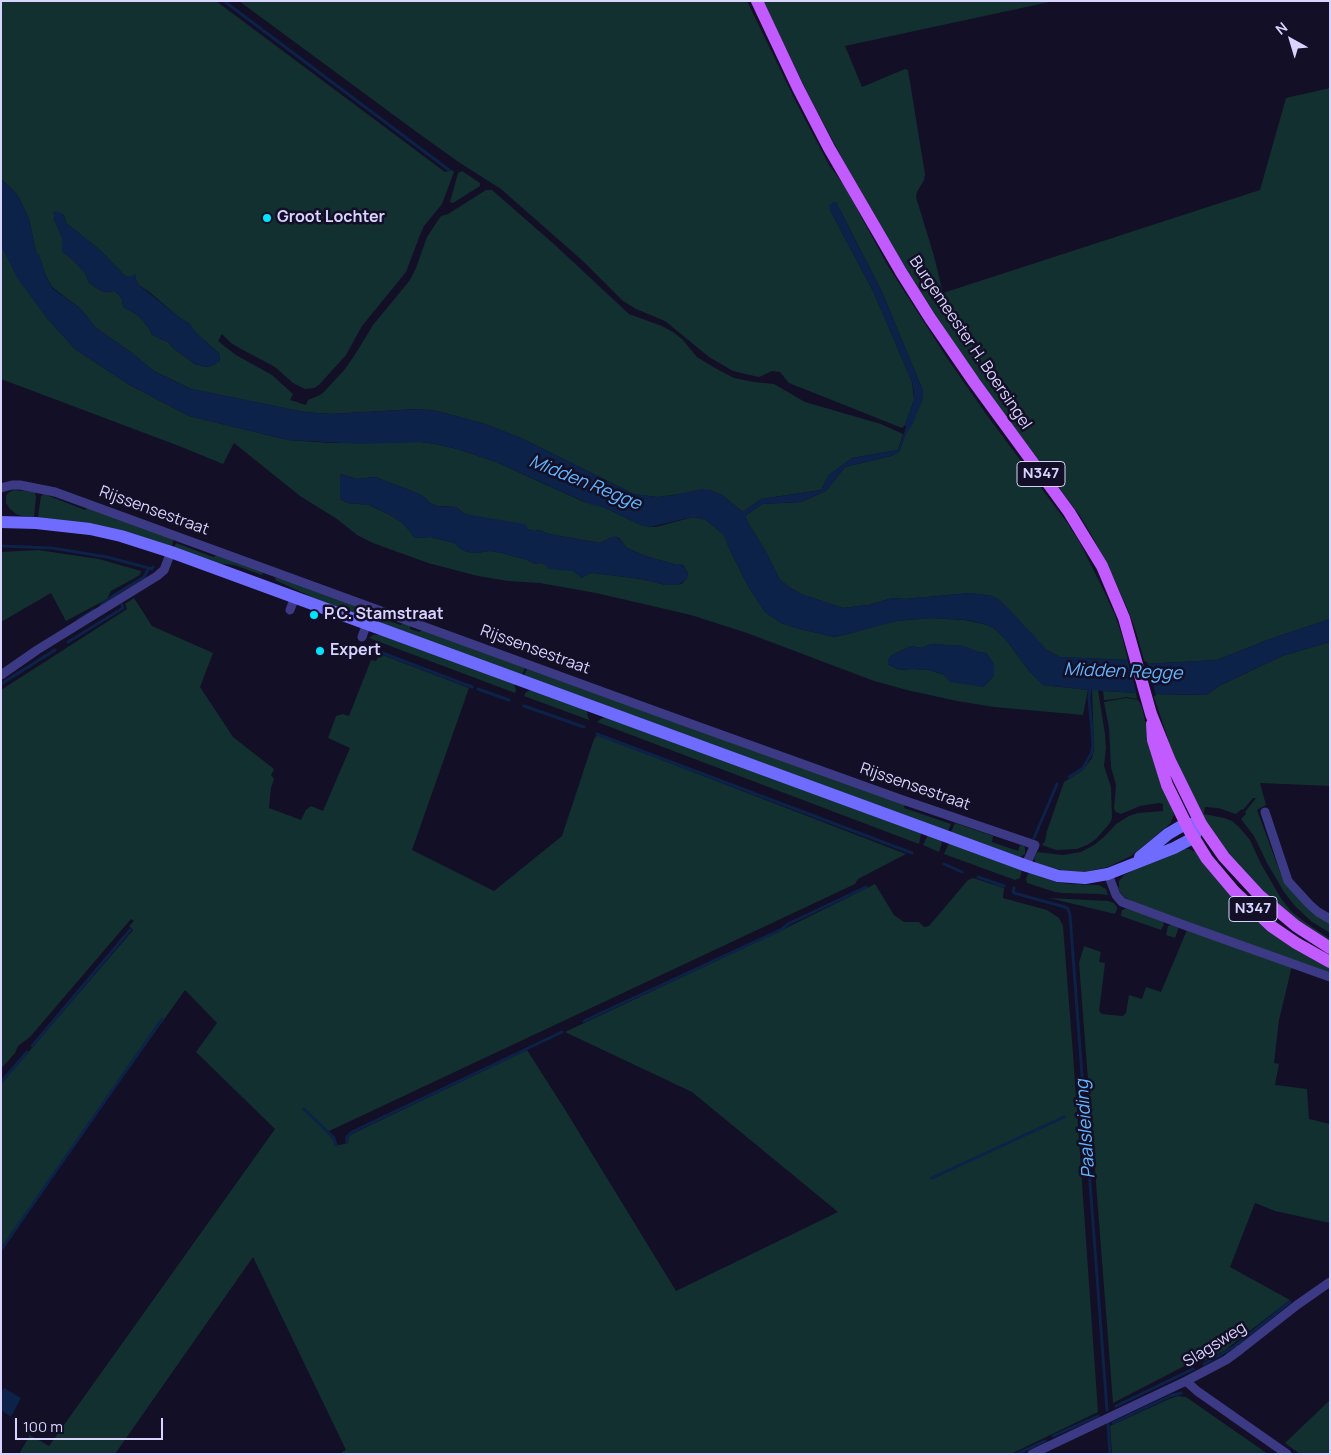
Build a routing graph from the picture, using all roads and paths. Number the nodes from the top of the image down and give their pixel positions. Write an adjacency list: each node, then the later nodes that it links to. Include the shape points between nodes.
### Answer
1 (757, 1): 10 (main road, Burgemeester H. Boersingel / N347, via 829,148 896,264 974,382 1069,512 1102,566 1124,618)
2 (1, 488): 15 (street, Rijssensestraat, via 20,485 55,492 667,716 1035,845)
3 (2, 519): 4 (main road, Rijssensestraat, via 90,529)
4 (171, 552): 5 (main road, Rijssensestraat); 9 (street, Rijssensestraat, via 164,570 157,576)
5 (295, 597): 6 (street); 7 (main road, Rijssensestraat)
6 (290, 610)
7 (367, 623): 8 (street); 15 (main road, Rijssensestraat)
8 (362, 637)
9 (1, 675)
10 (1150, 708): 12 (main road, N347, via 1153,740 1167,785); 13 (main road, N347, via 1170,762)
11 (1265, 812): 18 (street, via 1288,881 1309,904)
12 (1185, 824): 13 (main road); 14 (main road, N347); 16 (main road, Rijssensestraat)
13 (1201, 824): 14 (main road); 19 (main road, N347, via 1230,864 1259,895 1286,919)
14 (1193, 838): 16 (main road, Rijssensestraat); 20 (main road, N347, via 1207,859 1253,910 1288,938)
15 (1027, 866): 17 (main road, Rijssensestraat, via 1070,878)
16 (1128, 866): 17 (main road, Rijssensestraat)
17 (1108, 874): 21 (street, via 1122,902)
18 (1330, 919)
19 (1330, 948)
20 (1330, 962)
21 (1330, 976)
22 (1330, 1282): 23 (street, Slagsweg, via 1241,1349)
23 (1186, 1381): 24 (street, Slagsweg); 25 (street)
24 (1032, 1454)
25 (1287, 1454)

